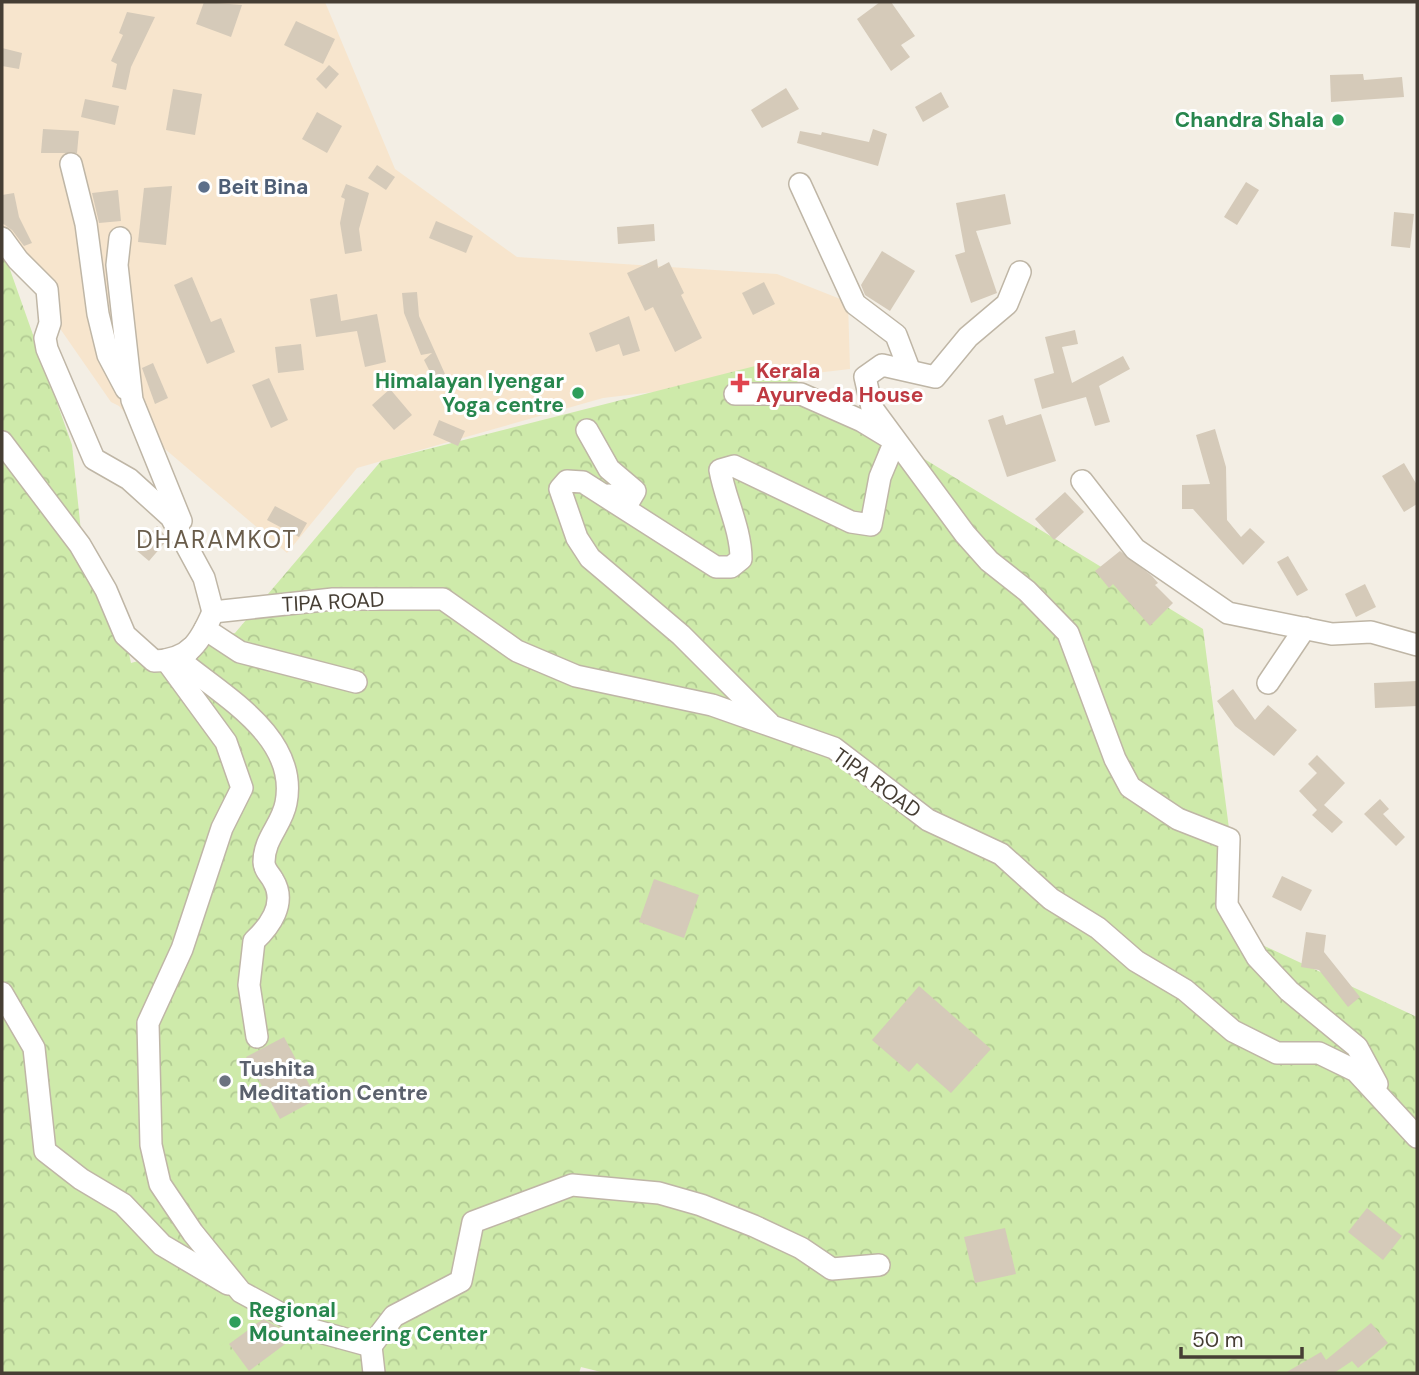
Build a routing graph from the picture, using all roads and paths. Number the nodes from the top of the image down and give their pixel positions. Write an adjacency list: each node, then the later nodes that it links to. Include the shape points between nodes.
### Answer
1 (71, 164): 8 (street, via 108,355)
2 (800, 184): 6 (street, via 855,304 896,335)
3 (2, 237): 14 (street, via 47,289 47,349 94,458 129,479 171,517)
4 (120, 238): 8 (street, via 117,265)
5 (1020, 272): 6 (street, via 1007,304 968,337 936,377)
6 (908, 369): 10 (street, via 882,365 865,377 872,408)
7 (735, 394): 10 (street, via 801,394)
8 (132, 400): 14 (street)
9 (587, 430): 13 (street, via 609,469 635,491 629,501)
10 (895, 441): 13 (street, via 880,477 871,524 851,522 734,466 720,470 725,500 741,542 741,559 731,568 716,567 699,558); 24 (street, via 989,561 1069,633 1115,760 1130,787 1178,819 1229,839 1227,905 1257,957 1289,991 1357,1046 1377,1080)
11 (2, 442): 18 (street, via 80,545 125,635 154,661)
12 (1082, 481): 15 (street, via 1152,564 1228,613)
13 (603, 493): 21 (street, via 583,482 567,481 560,489 577,538 590,558 681,635)
14 (204, 578): 16 (street)
15 (1305, 628): 17 (street, via 1332,634 1371,632); 20 (street)
16 (202, 634): 18 (street, TIPA ROAD); 19 (street, via 240,652); 21 (street, TIPA ROAD, via 333,598 443,599 517,650 576,677 712,705); 23 (street, via 181,661 250,713 278,752 289,784 286,807 265,845 264,866 275,883 278,908 270,926 254,941 250,985)
17 (1417, 645)
18 (166, 660): 27 (street, via 226,742 242,788 222,828 182,949 148,1023 151,1145 160,1184)
19 (356, 682)
20 (1268, 683)
21 (776, 730): 24 (street, TIPA ROAD, via 834,748 928,820 1001,854 1051,899 1098,928 1136,961 1185,990 1233,1031 1277,1054 1319,1053 1356,1071)
22 (2, 993): 27 (street, via 34,1048 45,1151 123,1204 162,1245)
23 (257, 1037)
24 (1379, 1096): 25 (street, TIPA ROAD)
25 (1417, 1137)
26 (879, 1265): 28 (street, via 832,1269 801,1248 701,1205 659,1194 572,1185 473,1222 461,1281 394,1316)
27 (241, 1292): 28 (street, via 309,1329)
28 (371, 1346): 29 (street)
29 (374, 1373)

